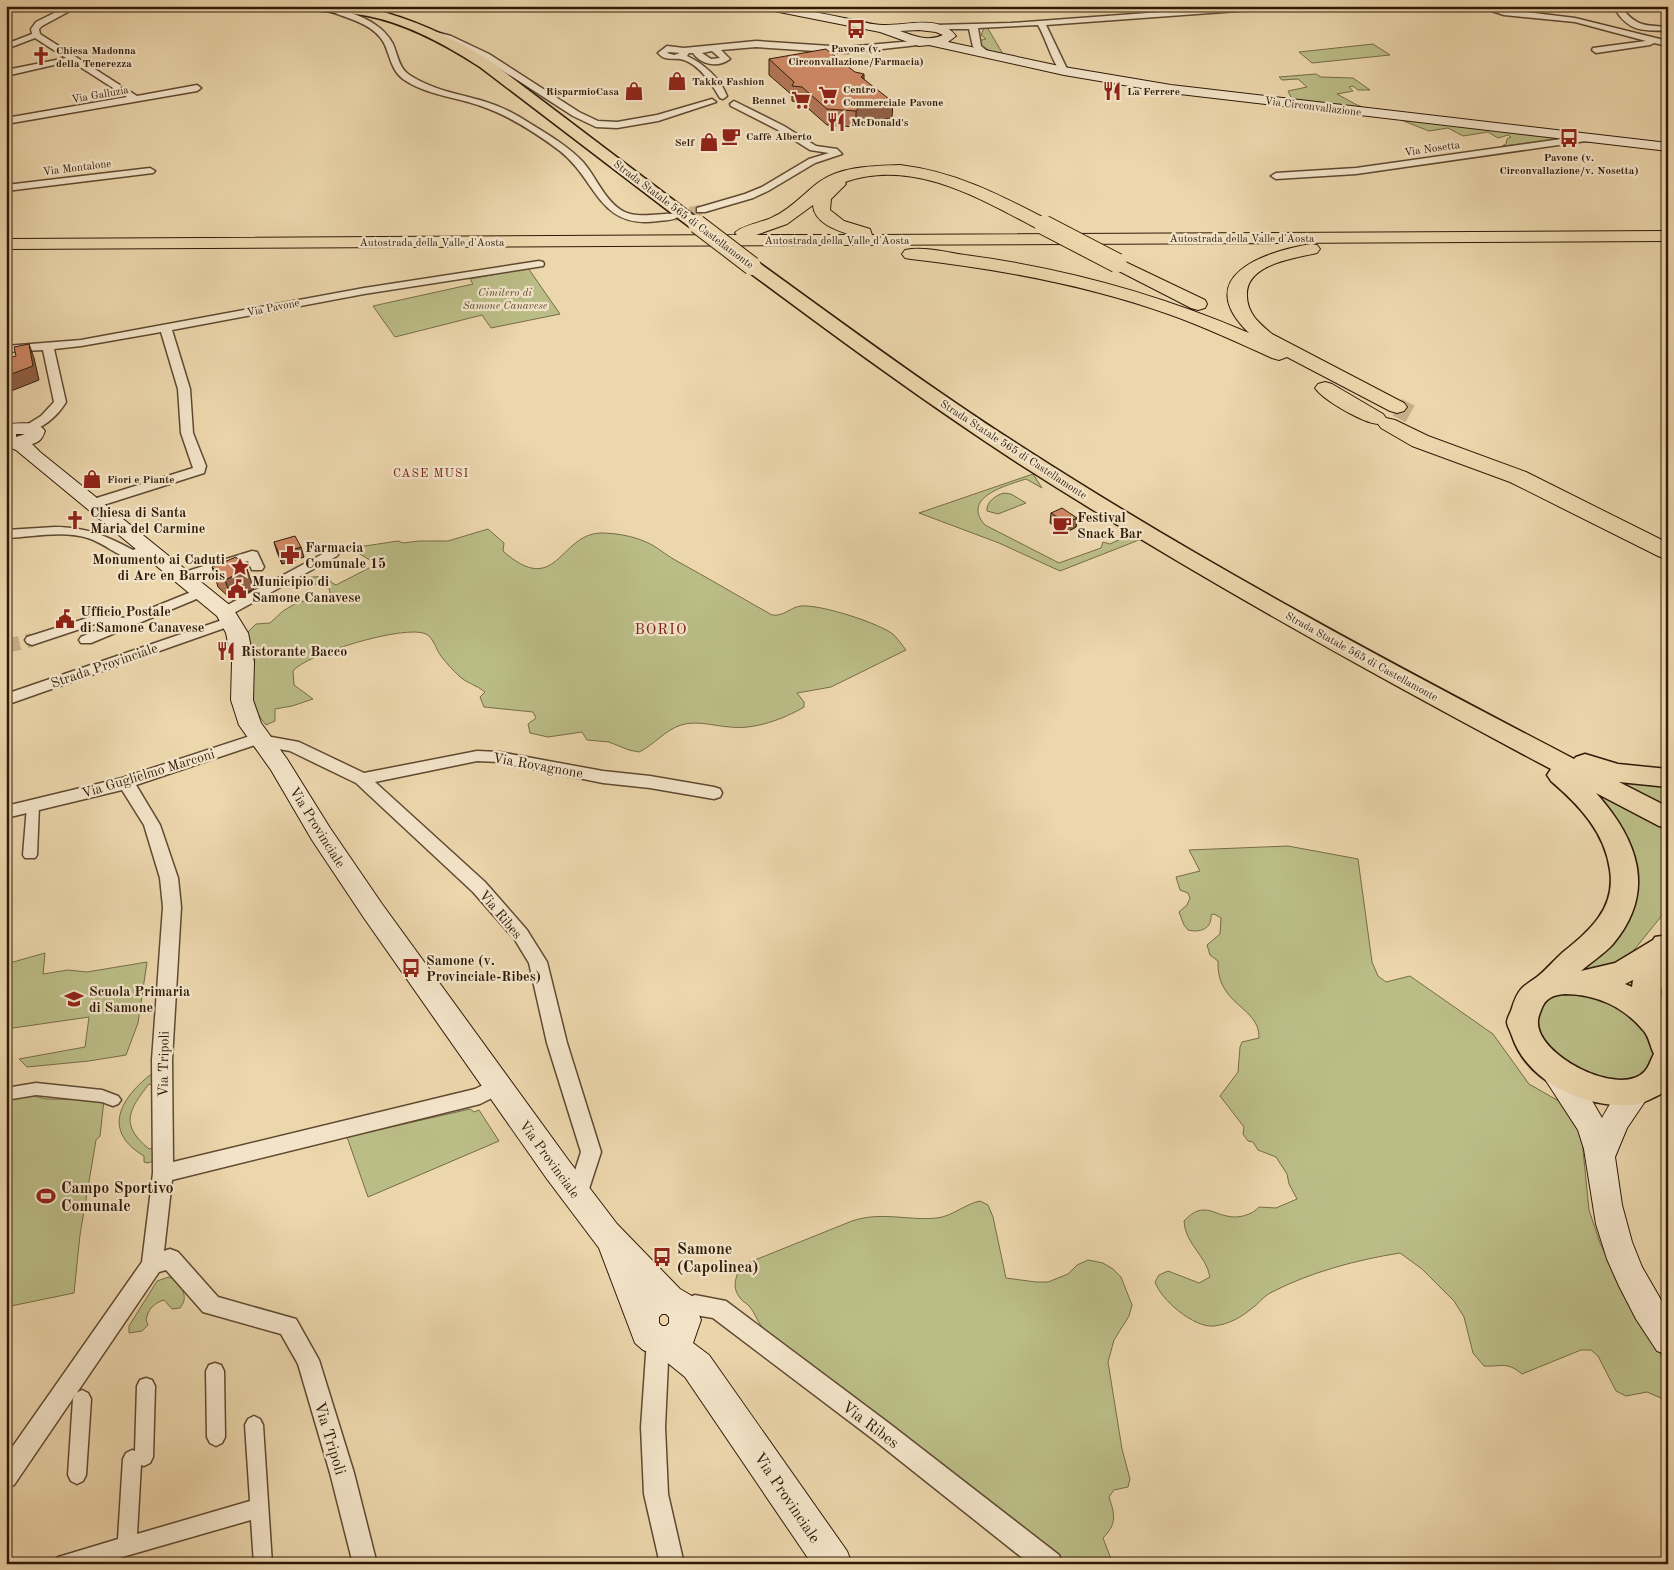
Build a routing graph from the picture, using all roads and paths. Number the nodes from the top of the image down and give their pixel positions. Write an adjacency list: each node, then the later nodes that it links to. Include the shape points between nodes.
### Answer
1 (75, 6): 23 (street, via 38,24 35,29)
2 (316, 6): 9 (main road)
3 (367, 6): 10 (main road)
4 (384, 6): 11 (main road, Strada Statale 565 di Castellamonte)
5 (764, 6): 16 (main road, Via Circonvallazione)
6 (1278, 6): 12 (street)
7 (1480, 6): 20 (street, via 1509,15 1576,20)
8 (1621, 6): 17 (street, via 1623,16)
9 (332, 9): 10 (main road); 49 (street, via 376,28 386,39 398,69 410,80 504,112 566,152 581,166 616,213 643,220)
10 (350, 9): 11 (main road, Strada Statale 565 di Castellamonte, via 372,11)
11 (399, 20): 19 (main road, Strada Statale 565 di Castellamonte)
12 (1041, 23): 14 (street); 34 (street)
13 (962, 26): 14 (street); 15 (street); 22 (street)
14 (973, 26): 32 (street, via 977,47)
15 (928, 27): 16 (main road, Via Circonvallazione); 21 (main road, via 909,30); 22 (main road, Via Circonvallazione)
16 (883, 29): 21 (main road, Via Circonvallazione)
17 (1647, 29): 18 (street); 20 (street); 25 (street, via 1642,34)
18 (1668, 29)
19 (427, 31): 39 (street, via 476,49 591,123 639,122); 50 (main road, Strada Statale 565 di Castellamonte, via 485,64)
20 (1622, 32): 25 (street)
21 (906, 36): 24 (main road, Via Circonvallazione); 27 (street, via 896,43)
22 (947, 36): 24 (main road, Via Circonvallazione); 28 (main road, Via Circonvallazione, via 949,44)
23 (38, 37): 26 (street); 33 (street)
24 (928, 42): 27 (street); 28 (main road, Via Circonvallazione)
25 (1664, 43): 31 (street)
26 (6, 47)
27 (873, 48): 29 (street, via 827,50 756,44)
28 (960, 48): 32 (main road, Via Circonvallazione)
29 (715, 49): 30 (street); 30 (street, via 726,59 704,61 697,54)
30 (700, 50): 37 (street, via 681,54 721,89)
31 (1596, 50)
32 (987, 54): 34 (main road, Via Circonvallazione)
33 (71, 59): 35 (street); 38 (street)
34 (1064, 71): 42 (main road, Via Circonvallazione, via 1171,89)
35 (6, 73)
36 (197, 88): 38 (street, Via Galluzia)
37 (723, 96): 39 (street); 40 (street, via 737,99)
38 (136, 99): 41 (street, Via Galluzia)
39 (712, 102): 40 (street, via 723,106)
40 (734, 104): 50 (street, via 813,148 837,154 812,161 765,189)
41 (6, 122)
42 (1590, 138): 44 (main road, Via Circonvallazione); 47 (street, Via Nosetta, via 1356,171)
43 (1668, 144): 44 (street)
44 (1653, 146): 45 (main road, Via Circonvallazione)
45 (1668, 148)
46 (150, 171): 48 (street, Via Montalone)
47 (1276, 176)
48 (6, 188)
49 (674, 216)
50 (699, 217): 83 (main road, Strada Statale 565 di Castellamonte, bridge, via 752,266 903,376 1027,459 1209,569)
51 (1038, 225): 53 (highway, via 950,182 910,173 851,179 830,188 821,201 822,212 831,221 855,231 888,236); 54 (highway, via 953,179 927,172 890,170 834,181 792,214 776,223 746,232 709,237); 60 (highway, bridge)
52 (1668, 236): 53 (highway, Autostrada della Valle d'Aosta)
53 (983, 239): 54 (highway, Autostrada della Valle d'Aosta)
54 (610, 240): 57 (highway, Autostrada della Valle d'Aosta)
55 (1668, 242): 56 (highway, Autostrada della Valle d'Aosta)
56 (1411, 243): 58 (highway, Autostrada della Valle d'Aosta); 63 (highway, via 1298,250 1256,266 1241,280 1236,300 1245,320)
57 (6, 244)
58 (765, 246): 59 (highway, Autostrada della Valle d'Aosta); 66 (highway, via 913,254 1031,272 1120,293 1170,309)
59 (6, 250)
60 (1110, 262): 63 (highway); 66 (highway)
61 (539, 264): 62 (street, Via Pavone, via 364,291)
62 (166, 328): 64 (street, Via Pavone); 69 (street, via 184,389 187,433 199,470)
63 (1265, 338): 67 (highway)
64 (48, 346): 65 (street, Via Pavone); 68 (street, via 60,402 56,409)
65 (6, 349)
66 (1279, 354): 67 (highway, via 1341,399)
67 (1393, 416): 71 (highway); 73 (highway, via 1420,441 1518,477)
68 (19, 436): 69 (main road)
69 (92, 504): 72 (main road)
70 (6, 534): 72 (street, via 80,532 102,539 133,556)
71 (1668, 547)
72 (148, 548): 76 (main road)
73 (1668, 552)
74 (332, 553): 78 (street, Strada Provinciale)
75 (257, 567): 76 (street, via 252,555)
76 (183, 577): 77 (main road)
77 (201, 592): 78 (main road); 79 (street)
78 (228, 616): 82 (street, Strada Provinciale); 84 (main road, Via Provinciale, via 237,633 243,662 242,700 246,718)
79 (130, 622): 80 (street, via 116,623 100,618); 81 (street)
80 (32, 640)
81 (86, 640)
82 (6, 700)
83 (1492, 728): 85 (main road, via 1511,729 1594,767); 91 (main road, Strada Statale 565 di Castellamonte); 95 (main road, via 1516,748 1561,775 1589,800 1609,827 1622,862 1624,894 1612,923 1603,936)
84 (260, 740): 86 (street, Via Ribes, via 293,746); 87 (street, Via Guglielmo Marconi); 100 (main road, Via Provinciale, via 373,911)
85 (1668, 778)
86 (362, 779): 88 (street, Via Rovagnone, via 477,756 500,757 603,777); 106 (street, Via Ribes, via 479,887 521,936 538,962 557,1043 591,1152)
87 (126, 782): 89 (street, Via Guglielmo Marconi); 105 (street, Via Tripoli, via 152,825 166,865 172,907 162,1060)
88 (714, 793)
89 (33, 806): 90 (street, Via Guglielmo Marconi); 92 (street)
90 (6, 812)
91 (1668, 819)
92 (30, 855)
93 (1666, 944): 94 (main road, via 1626,972); 96 (main road, via 1646,984 1646,998)
94 (1587, 982): 95 (main road, via 1566,981); 96 (main road, via 1625,996)
95 (1547, 985): 99 (main road, via 1533,993 1525,1005 1522,1020 1536,1054)
96 (1654, 1021): 97 (main road)
97 (1668, 1051)
98 (1668, 1058): 101 (main road, via 1666,1069 1656,1082)
99 (1553, 1070): 101 (main road, via 1595,1090); 104 (main road, via 1593,1129)
100 (497, 1086): 105 (street, via 480,1096); 106 (main road, Via Provinciale)
101 (1638, 1091): 104 (main road, via 1614,1124)
102 (6, 1094): 103 (street, via 36,1089)
103 (113, 1100)
104 (1601, 1156): 109 (main road, via 1607,1207 1620,1257)
105 (163, 1173): 107 (street, Via Tripoli)
106 (577, 1195): 108 (main road, Via Provinciale, via 606,1234 622,1266)
107 (152, 1265): 116 (street, Via Tripoli); 121 (street, Via Tripoli, via 170,1259 211,1305 288,1326 308,1360)
108 (667, 1322): 122 (street, via 653,1426 656,1494); 123 (main road, Via Provinciale); 124 (street, Via Ribes, via 695,1305 718,1308)
109 (1668, 1340)
110 (215, 1371): 114 (street)
111 (146, 1386): 118 (street)
112 (82, 1399): 115 (street)
113 (254, 1425): 117 (street)
114 (216, 1436)
115 (77, 1475)
116 (6, 1477)
117 (259, 1508): 118 (street); 120 (street)
118 (127, 1546): 119 (street)
119 (65, 1564)
120 (263, 1564)
121 (365, 1564)
122 (672, 1564)
123 (834, 1564)
124 (1050, 1564)

